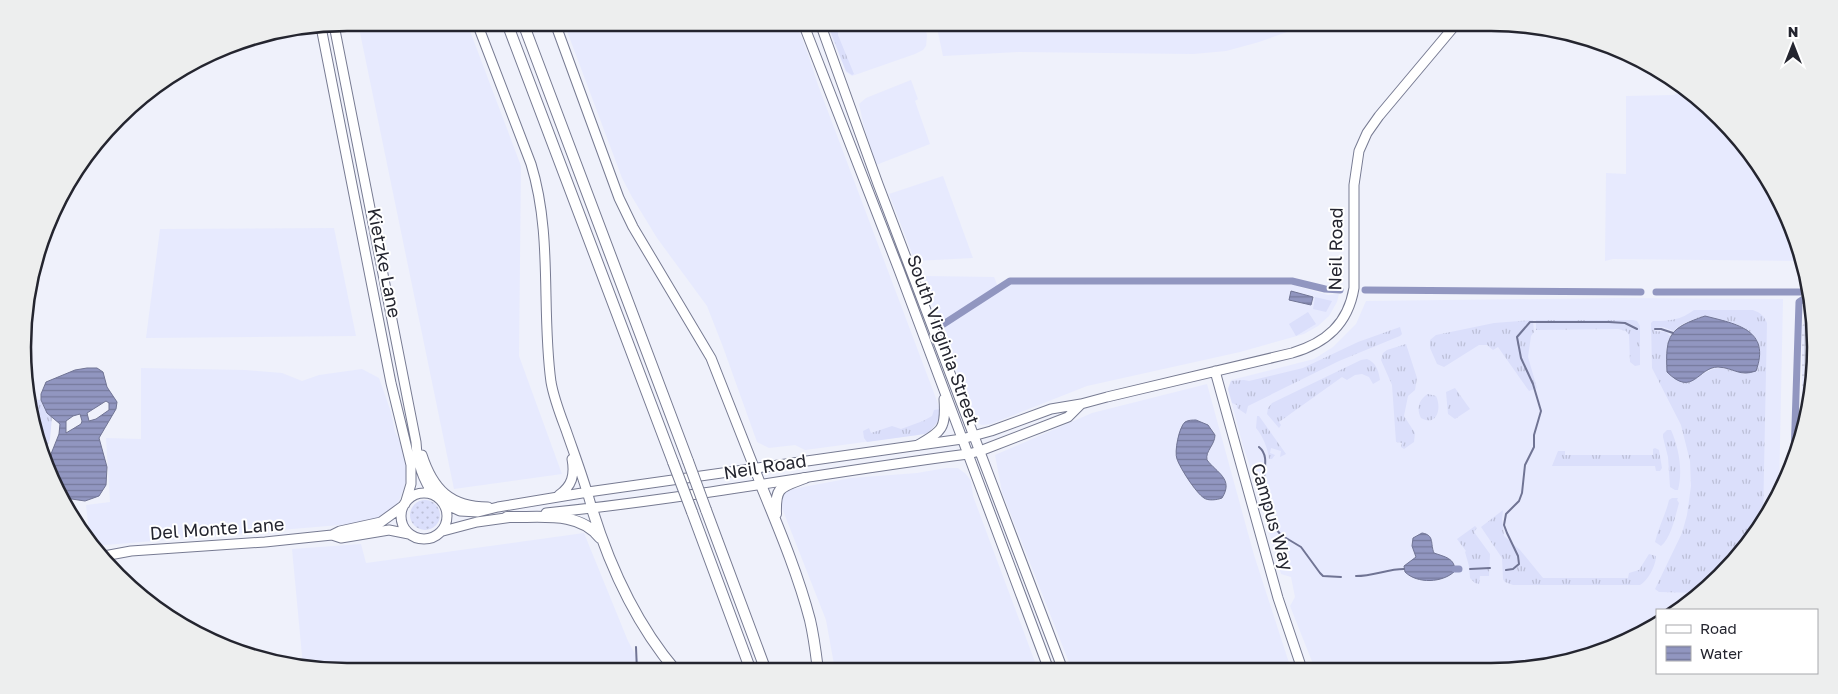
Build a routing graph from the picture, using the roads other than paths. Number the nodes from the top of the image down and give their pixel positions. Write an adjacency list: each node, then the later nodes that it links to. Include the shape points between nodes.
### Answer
1 (480, 31): 13 (main road, via 531,164 541,202 550,373)
2 (511, 31): 25 (highway, bridge)
3 (526, 31): 40 (highway, bridge)
4 (558, 31): 20 (main road, via 619,198 711,358)
5 (807, 31): 11 (main road, South Virginia Street)
6 (823, 31): 14 (main road, South Virginia Street)
7 (1450, 31): 10 (main road, Neil Road, via 1376,120 1359,151 1354,185 1354,288 1348,310 1339,324 1321,342 1303,350)
8 (322, 32): 28 (main road, Kietzke Lane, via 391,383 411,466 412,478)
9 (335, 32): 16 (main road, Kietzke Lane)
10 (1215, 371): 12 (main road, Neil Road); 44 (main road, Campus Way, via 1279,602)
11 (944, 389): 15 (main road, South Virginia Street); 17 (main road, via 944,424 937,433)
12 (1081, 404): 14 (main road, Neil Road, via 1052,409); 18 (main road, Neil Road, via 1068,417)
13 (567, 433): 23 (main road); 26 (main road, via 574,472 567,489)
14 (975, 436): 15 (main road, Neil Road); 18 (main road, South Virginia Street)
15 (962, 440): 17 (main road, Neil Road); 19 (main road, South Virginia Street)
16 (416, 442): 24 (main road, Kietzke Lane, via 423,478); 29 (main road, via 427,472 443,492 458,502)
17 (918, 445): 20 (main road, Neil Road)
18 (980, 451): 19 (main road, Neil Road); 43 (main road, South Virginia Street)
19 (968, 454): 21 (main road, Neil Road); 42 (main road, South Virginia Street)
20 (754, 468): 22 (main road); 23 (main road, Neil Road)
21 (805, 478): 22 (main road, Neil Road); 32 (highway, via 778,491)
22 (760, 485): 25 (main road, Neil Road); 32 (highway)
23 (588, 492): 26 (main road, Neil Road); 30 (main road)
24 (434, 495): 27 (main road); 28 (main road, via 412,496)
25 (686, 496): 30 (main road, Neil Road); 39 (highway, bridge)
26 (556, 497): 29 (main road, Neil Road)
27 (443, 503): 29 (main road, Neil Road, via 472,513); 33 (main road, via 448,513)
28 (404, 505): 34 (main road, via 402,522); 35 (main road, Del Monte Lane, via 381,522)
29 (498, 507)
30 (592, 509): 31 (main road, Neil Road); 36 (highway)
31 (507, 518): 33 (main road, Neil Road); 36 (highway, via 573,519 589,527)
32 (776, 520): 41 (highway, via 810,621)
33 (443, 531): 34 (main road, via 429,539)
34 (409, 534): 35 (main road, Del Monte Lane, via 390,530 340,538)
35 (332, 535): 37 (main road, Del Monte Lane)
36 (604, 543): 38 (highway, via 628,600 652,641)
37 (110, 555)
38 (670, 663)
39 (748, 663)
40 (763, 663)
41 (817, 663)
42 (1046, 663)
43 (1060, 663)
44 (1300, 663)

